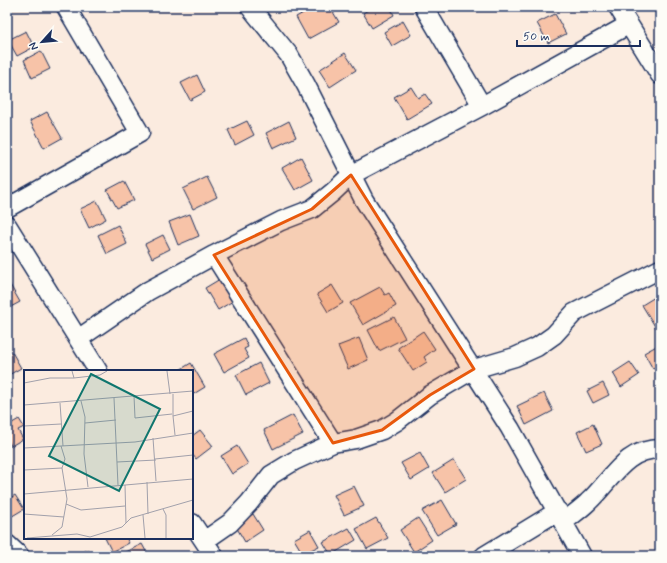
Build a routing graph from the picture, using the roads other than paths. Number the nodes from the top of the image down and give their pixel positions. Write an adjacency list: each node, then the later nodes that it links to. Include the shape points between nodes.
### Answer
1 (66, 7): 9 (street, via 140,133)
2 (250, 7): 8 (street, via 290,55)
3 (424, 7): 7 (street)
4 (618, 7): 5 (street)
5 (628, 25): 6 (street); 7 (street)
6 (660, 75)
7 (482, 106): 8 (street)
8 (351, 175): 11 (street, via 312,209 280,221); 14 (street, via 400,257)
9 (7, 208)
10 (7, 225): 13 (street)
11 (214, 255): 13 (street, via 148,292); 16 (street)
12 (660, 269): 14 (street, via 574,313 554,335 537,347 515,357)
13 (78, 339): 15 (street)
14 (474, 369): 16 (street, via 430,395 382,430 356,439); 18 (street)
15 (97, 370)
16 (333, 443): 20 (street, via 271,475 230,524)
17 (660, 449): 18 (street, via 647,449 635,454 621,465 588,502)
18 (561, 516): 24 (street); 25 (street)
19 (193, 525): 20 (street)
20 (204, 541): 23 (street)
21 (7, 544): 22 (street)
22 (20, 556)
23 (214, 556)
24 (484, 556)
25 (582, 556)

